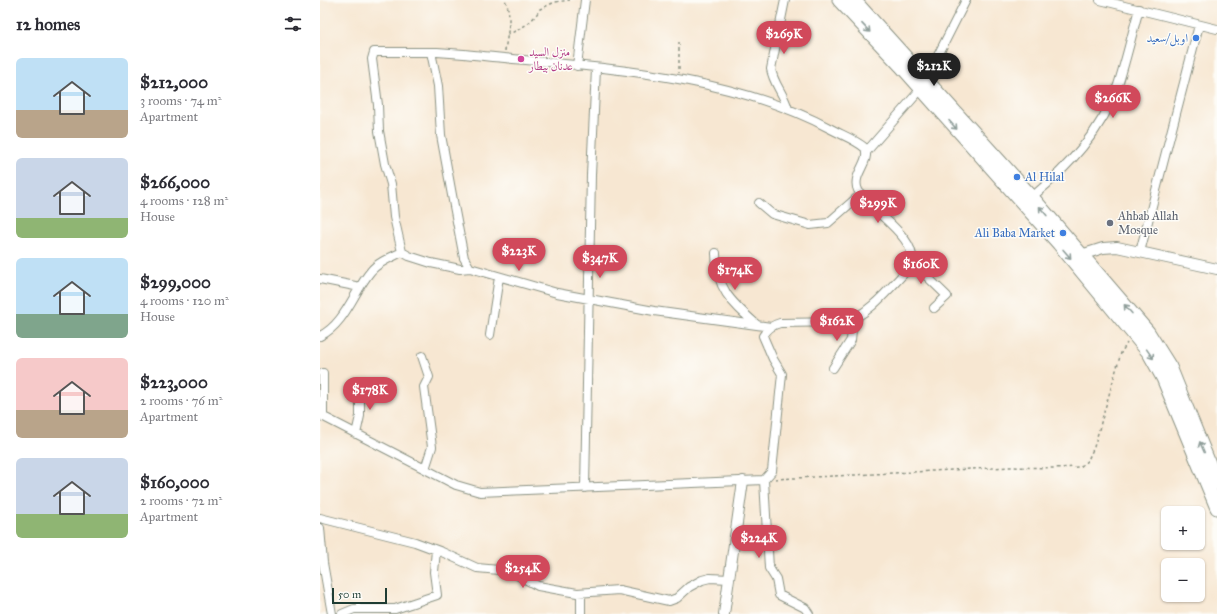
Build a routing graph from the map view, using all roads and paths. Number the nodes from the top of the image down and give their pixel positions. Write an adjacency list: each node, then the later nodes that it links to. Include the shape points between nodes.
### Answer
1 (505, 0): 12 (path, via 508,6)
2 (570, 0): 12 (path, via 555,2 540,9 534,19)
3 (585, 0): 16 (street)
4 (785, 0): 20 (street, via 771,69)
5 (839, 0): 19 (main road, one-way to 19)
6 (854, 0): 19 (main road)
7 (966, 0): 19 (street)
8 (1100, 0): 9 (street)
9 (1139, 9): 10 (street); 23 (street, via 1118,86 1100,122 1069,163)
10 (1199, 25): 11 (street); 26 (street)
11 (1217, 29)
12 (508, 35): 15 (path)
13 (679, 42): 18 (path)
14 (431, 52): 15 (street); 25 (street, via 378,51 372,56 380,138 384,164 391,184 394,217); 30 (street, via 438,86 441,135 448,174 464,258)
15 (504, 59): 16 (street)
16 (576, 66): 17 (street)
17 (596, 69): 18 (street); 35 (street, via 591,175)
18 (680, 79): 20 (street, via 770,101)
19 (923, 85): 21 (street); 23 (main road); 40 (main road, one-way to 40)
20 (788, 109): 21 (street, via 813,119 863,146)
21 (866, 152): 22 (street, via 857,182)
22 (861, 194): 24 (street, via 828,223 810,225 772,214); 29 (street, via 888,220 905,242 911,250)
23 (1032, 197): 28 (main road, one-way to 23)
24 (759, 203)
25 (402, 252): 30 (street, via 431,263); 34 (street, via 375,266)
26 (1140, 252): 28 (street, via 1110,247); 31 (street)
27 (716, 253): 38 (street, via 720,284 727,296)
28 (1081, 255): 52 (main road, one-way to 28, via 1162,352 1148,332)
29 (912, 262): 36 (street, via 947,296); 37 (street, via 864,313)
30 (470, 268): 32 (street)
31 (1217, 269)
32 (499, 277): 35 (street); 41 (street)
33 (320, 279): 34 (street)
34 (360, 287): 42 (street, via 339,321)
35 (590, 299): 38 (street, via 654,311); 53 (street)
36 (934, 308)
37 (853, 320): 39 (street, via 783,323); 44 (street, via 851,340)
38 (757, 325): 39 (street)
39 (771, 327): 50 (street, via 763,336 782,378 772,471)
40 (1135, 334): 50 (path, via 1128,340 1121,353 1094,447 1088,460 1080,466 1011,467); 54 (main road, one-way to 54, via 1156,364)
41 (490, 335)
42 (320, 336)
43 (422, 356): 49 (street, via 429,377 424,387 432,447)
44 (833, 368)
45 (323, 373): 47 (street)
46 (360, 386): 48 (street, via 360,416)
47 (322, 416): 48 (street)
48 (356, 434): 49 (street)
49 (425, 469): 53 (street, via 456,485 480,492)
50 (764, 480): 51 (street); 65 (street, via 769,568 776,579 779,595 805,608)
51 (743, 481): 53 (street); 59 (street)
52 (1217, 483)
53 (585, 488)
54 (1217, 508)
55 (320, 518): 58 (street, via 415,542)
56 (320, 528): 57 (street)
57 (321, 539): 61 (street)
58 (436, 550): 60 (street, via 477,568 510,571 538,586); 62 (street, via 434,572 437,595 395,610 354,610)
59 (729, 579): 60 (street, via 702,580 669,601 619,590); 64 (street)
60 (581, 593): 63 (street)
61 (332, 614)
62 (342, 614)
63 (581, 614)
64 (724, 614)
65 (809, 614)

